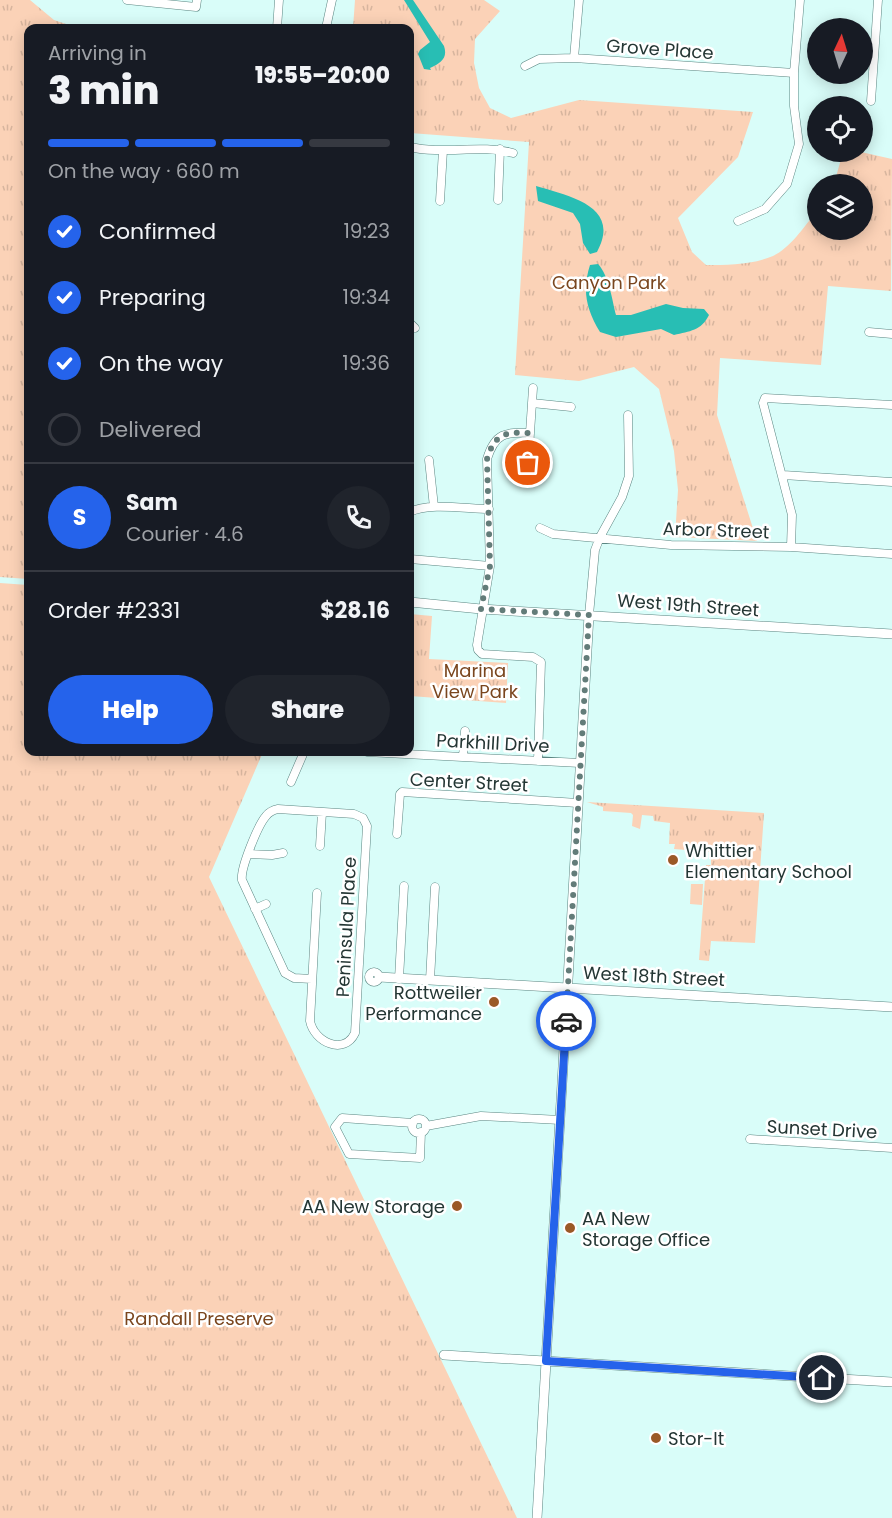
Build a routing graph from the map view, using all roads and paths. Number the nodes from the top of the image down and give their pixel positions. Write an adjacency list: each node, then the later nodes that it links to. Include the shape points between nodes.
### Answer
1 (127, 0): 7 (street)
2 (279, 0): 8 (street)
3 (332, 0): 9 (street)
4 (579, 0): 10 (street)
5 (800, 0): 12 (street)
6 (878, 0): 13 (street)
7 (196, 4)
8 (277, 24)
9 (327, 24)
10 (574, 58): 11 (street, Grove Place, via 538,59); 12 (street, Grove Place)
11 (525, 66)
12 (794, 73): 20 (street, via 799,144 787,184 765,209)
13 (871, 96)
14 (414, 147): 16 (street)
15 (500, 149): 16 (street); 17 (street); 18 (street)
16 (443, 150): 19 (street)
17 (513, 153)
18 (498, 200)
19 (440, 201)
20 (738, 221)
21 (869, 332): 22 (street)
22 (892, 334)
23 (533, 388): 24 (street)
24 (532, 403): 26 (street); 28 (street)
25 (892, 405): 31 (street, via 765,398 763,403)
26 (571, 407)
27 (628, 415): 37 (street, via 629,476)
28 (530, 433): 30 (street); 34 (street, via 500,435 490,447)
29 (429, 460): 33 (street)
30 (528, 463)
31 (783, 475): 32 (street); 38 (street, via 792,515)
32 (892, 482)
33 (434, 507): 34 (street); 35 (street)
34 (489, 509): 41 (street)
35 (414, 510)
36 (540, 528): 37 (street, Arbor Street, via 553,534)
37 (600, 537): 38 (street, Arbor Street, via 671,545); 44 (street, via 592,563)
38 (791, 548): 39 (street, Arbor Street)
39 (892, 554)
40 (414, 560): 41 (street)
41 (490, 566): 43 (street)
42 (414, 602): 43 (street, West 19th Street)
43 (481, 609): 44 (street, West 19th Street); 50 (street, via 477,645 482,654 533,657 541,662)
44 (589, 615): 45 (street, West 19th Street); 51 (street)
45 (892, 634)
46 (465, 731): 49 (street)
47 (414, 754): 49 (street, Parkhill Drive)
48 (302, 756): 52 (street)
49 (463, 757): 50 (street, Parkhill Drive)
50 (538, 761): 51 (street, Parkhill Drive)
51 (580, 763): 53 (street)
52 (291, 782)
53 (578, 803): 55 (street, Center Street, via 402,792); 70 (street)
54 (322, 812): 56 (street); 58 (street, via 271,811 264,817); 64 (street, Peninsula Place, via 354,814 363,818 367,826)
55 (397, 834)
56 (320, 846)
57 (283, 853): 58 (street)
58 (249, 854): 63 (street, via 241,875)
59 (404, 886): 66 (street)
60 (435, 887): 68 (street)
61 (317, 893): 67 (street)
62 (266, 903): 63 (street)
63 (255, 909): 67 (street, via 285,973)
64 (358, 970): 65 (street, West 18th Street); 69 (street, Peninsula Place)
65 (374, 977): 66 (street, West 18th Street); 69 (street, West 18th Street)
66 (399, 978): 68 (street, West 18th Street)
67 (312, 979): 69 (street, Peninsula Place, via 310,1020 315,1035 335,1044 344,1044 355,1033)
68 (430, 980): 70 (street, West 18th Street)
69 (358, 982)
70 (567, 988): 71 (street, West 18th Street); 72 (street)
71 (892, 1007)
72 (560, 1120): 73 (street, via 481,1116); 77 (street)
73 (423, 1129): 73 (street, via 425,1122 420,1119 413,1123 342,1118 335,1126 350,1154 420,1158)
74 (750, 1139): 75 (street, Sunset Drive)
75 (892, 1148)
76 (444, 1354): 77 (street)
77 (546, 1361): 78 (street); 79 (street)
78 (892, 1382)
79 (537, 1518)

